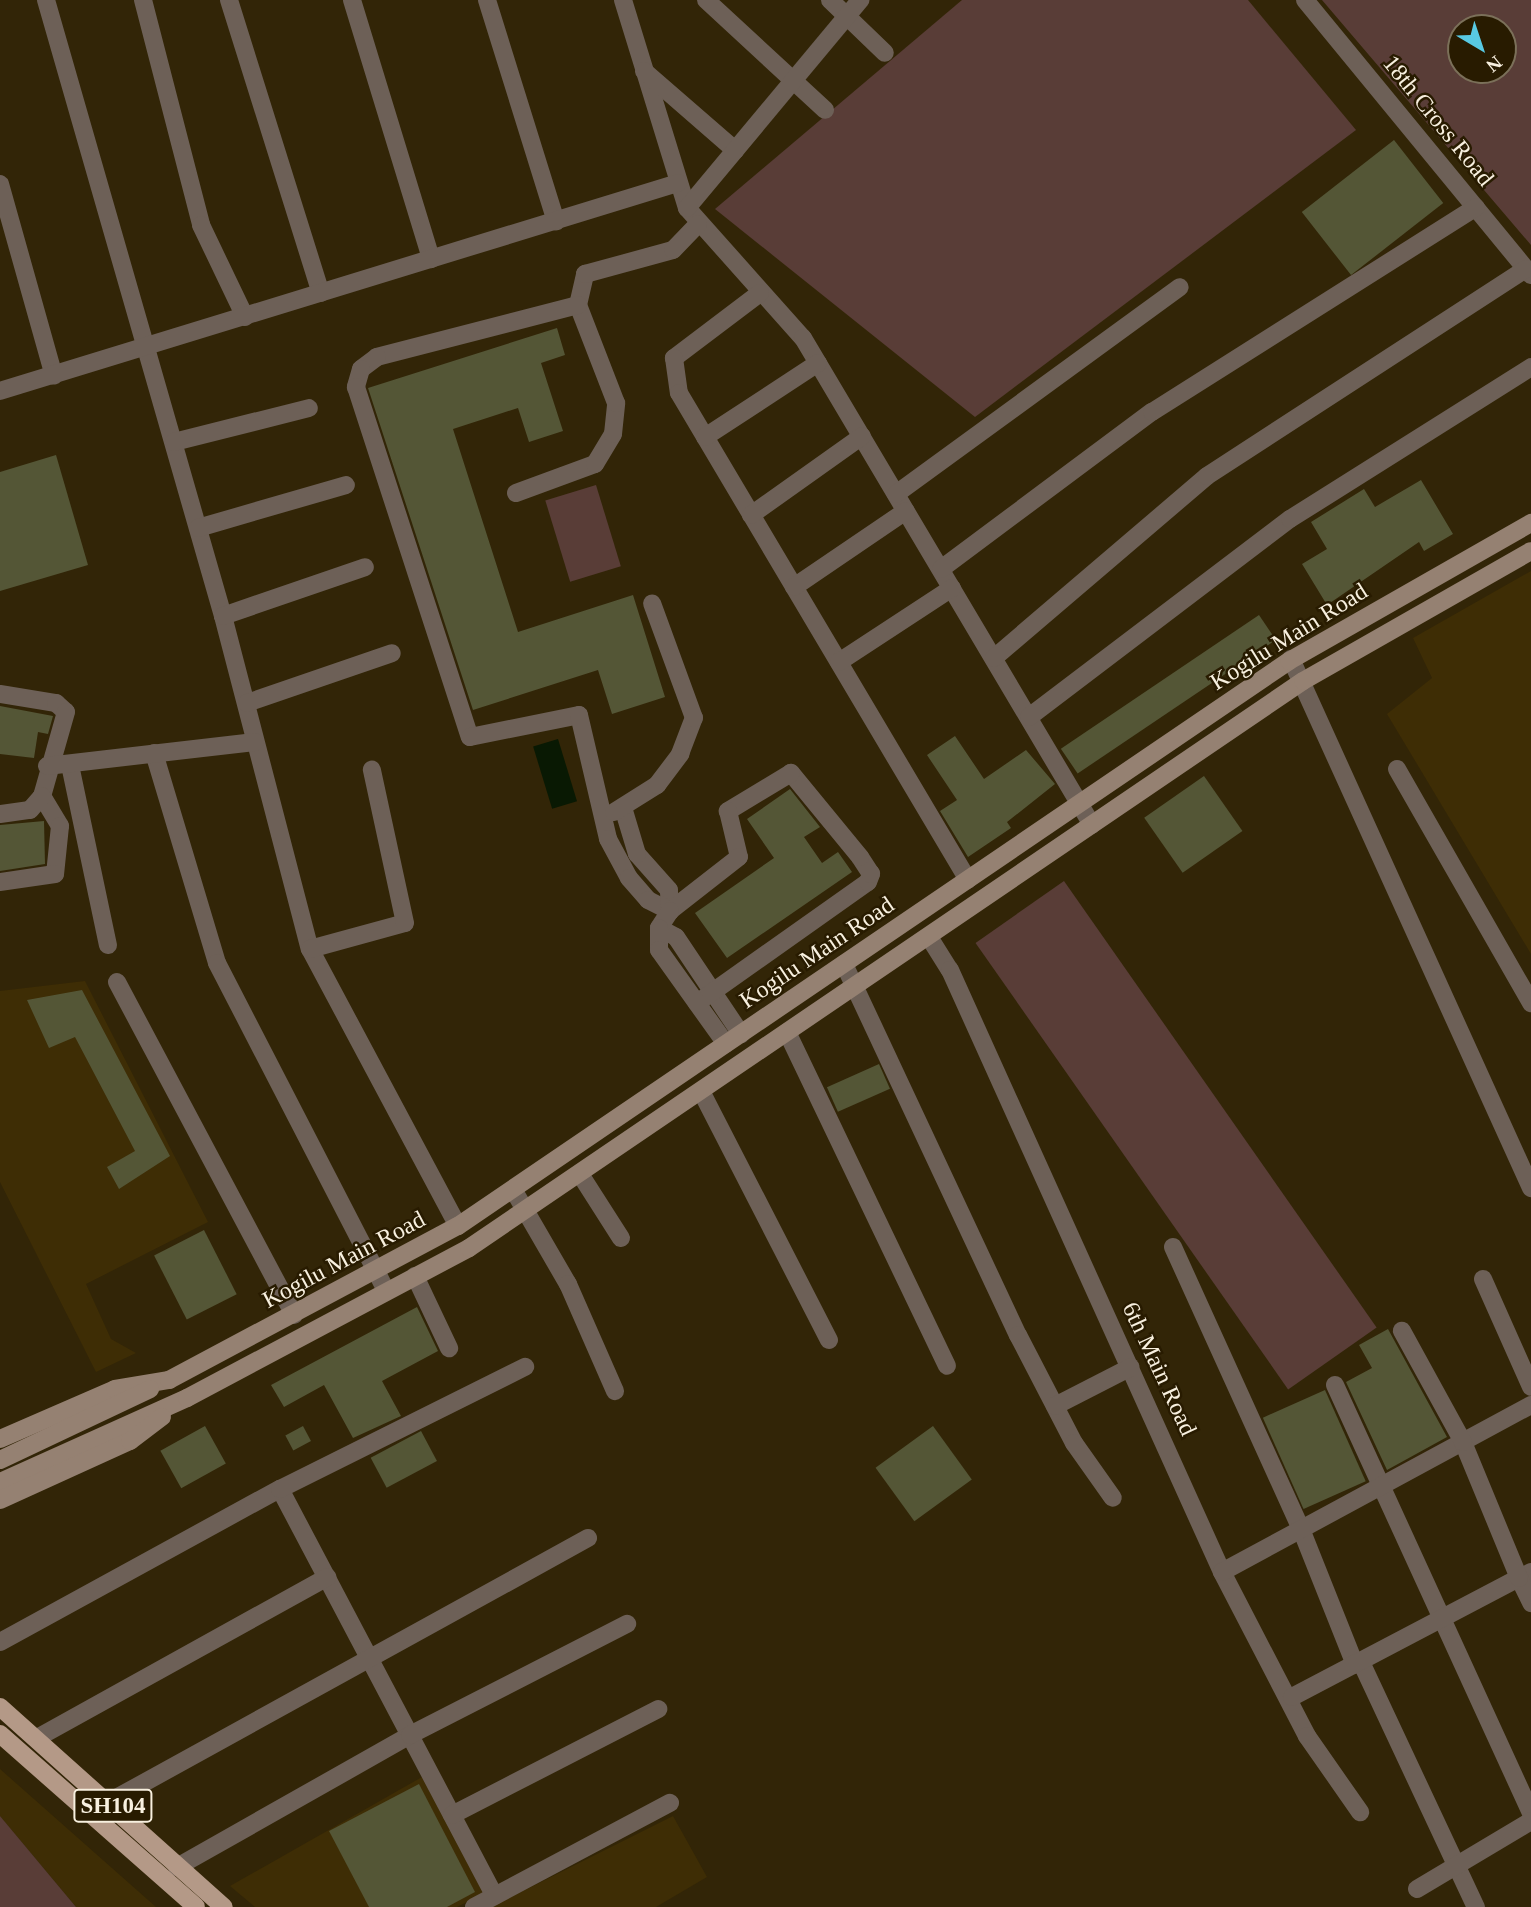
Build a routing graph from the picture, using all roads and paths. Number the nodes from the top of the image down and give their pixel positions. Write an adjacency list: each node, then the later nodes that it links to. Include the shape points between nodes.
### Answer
1 (46, 0): 30 (street)
2 (143, 0): 29 (street, via 201,225)
3 (229, 0): 26 (street)
4 (352, 0): 23 (street)
5 (487, 0): 21 (street)
6 (706, 0): 14 (street)
7 (830, 0): 11 (street)
8 (860, 0): 11 (street)
9 (1305, 0): 19 (street, 18th Cross Road)
10 (629, 4): 13 (street)
11 (847, 16): 12 (street); 14 (street)
12 (885, 53)
13 (644, 71): 16 (street); 17 (street)
14 (793, 80): 15 (street); 16 (street)
15 (825, 110)
16 (735, 150): 20 (street)
17 (678, 183): 20 (street); 21 (street)
18 (0, 184): 33 (street)
19 (1476, 207): 24 (street, 18th Cross Road); 48 (street, via 1153,412)
20 (687, 208): 22 (street)
21 (556, 221): 23 (street)
22 (698, 224): 27 (street); 28 (street, via 673,250 585,274)
23 (431, 259): 26 (street)
24 (1529, 272): 54 (street, via 1207,476)
25 (1180, 287): 41 (street)
26 (321, 293): 29 (street)
27 (760, 293): 31 (street); 37 (street, via 674,358 679,393)
28 (578, 305): 40 (street, via 616,403 613,434 595,464); 70 (street, via 377,358 361,369 356,387 470,737 579,716)
29 (245, 317): 30 (street)
30 (147, 347): 33 (street); 38 (street)
31 (818, 363): 36 (street); 37 (street)
32 (1531, 367): 60 (street, via 1290,519)
33 (54, 376): 34 (street)
34 (0, 391)
35 (309, 408): 38 (street)
36 (862, 436): 41 (street); 43 (street)
37 (705, 438): 43 (street)
38 (173, 442): 45 (street)
39 (346, 485): 45 (street)
40 (516, 492)
41 (896, 494): 42 (street)
42 (906, 511): 48 (street); 49 (street)
43 (751, 515): 49 (street)
44 (1531, 523): 55 (main road, Kogilu Main Road)
45 (198, 528): 52 (street)
46 (1531, 551): 57 (main road, Kogilu Main Road)
47 (365, 567): 52 (street)
48 (941, 569): 50 (street)
49 (794, 587): 56 (street)
50 (952, 588): 54 (street); 56 (street)
51 (652, 603): 69 (street, via 694,718 680,754 657,785)
52 (223, 616): 59 (street)
53 (392, 653): 59 (street)
54 (994, 658): 60 (street)
55 (1291, 659): 57 (street); 68 (main road, Kogilu Main Road)
56 (839, 662): 73 (street)
57 (1303, 681): 72 (main road, Kogilu Main Road); 91 (street)
58 (0, 694): 64 (street, via 63,706)
59 (247, 703): 61 (street)
60 (1029, 717): 68 (street)
61 (255, 742): 62 (street); 79 (street)
62 (154, 753): 63 (street); 97 (street, via 217,963)
63 (70, 765): 64 (street); 78 (street)
64 (47, 766): 67 (street)
65 (1397, 769): 85 (street)
66 (372, 770): 79 (street, via 405,923)
67 (42, 796): 71 (street, via 30,810); 74 (street, via 60,826 55,874)
68 (1080, 803): 72 (street); 73 (main road, Kogilu Main Road)
69 (624, 811): 70 (street); 75 (street, via 637,855 669,890)
70 (604, 813): 75 (street, via 608,839 629,878 648,900)
71 (0, 814)
72 (1092, 825): 77 (main road, Kogilu Main Road)
73 (968, 880): 80 (main road, Kogilu Main Road)
74 (0, 882)
75 (670, 911): 76 (street); 83 (street, via 739,857 728,810 791,773 871,874 855,895)
76 (659, 928): 83 (street, via 676,937); 84 (street, via 659,950)
77 (929, 937): 82 (main road, Kogilu Main Road); 107 (street, 6th Main Road, via 950,970)
78 (108, 945)
79 (310, 948): 94 (street)
80 (844, 964): 82 (street); 87 (main road, Kogilu Main Road)
81 (117, 982): 101 (street)
82 (855, 987): 86 (main road, Kogilu Main Road); 114 (street)
83 (713, 991): 84 (street); 87 (street)
84 (697, 1003): 88 (street)
85 (1531, 1003)
86 (787, 1032): 89 (main road, Kogilu Main Road); 105 (street)
87 (741, 1034): 88 (main road, Kogilu Main Road)
88 (726, 1044): 92 (main road, Kogilu Main Road)
89 (701, 1091): 90 (main road, Kogilu Main Road); 103 (street)
90 (580, 1174): 93 (main road, Kogilu Main Road); 95 (street)
91 (1531, 1188)
92 (514, 1191): 93 (street); 94 (main road, Kogilu Main Road)
93 (528, 1211): 98 (main road, Kogilu Main Road); 111 (street)
94 (458, 1226): 97 (main road, Kogilu Main Road)
95 (621, 1238)
96 (1173, 1248): 123 (street)
97 (376, 1271): 100 (street); 101 (main road, Kogilu Main Road)
98 (415, 1276): 100 (main road, Kogilu Main Road); 104 (street)
99 (1483, 1279): 110 (street)
100 (386, 1290): 112 (main road, Kogilu Main Road)
101 (294, 1315): 108 (main road, Kogilu Main Road)
102 (1402, 1331): 116 (street)
103 (829, 1340)
104 (449, 1348)
105 (947, 1366)
106 (525, 1367): 120 (street)
107 (1131, 1367): 114 (street); 125 (street, 6th Main Road)
108 (169, 1380): 115 (main road, Kogilu Main Road, via 115,1389); 117 (main road)
109 (1335, 1385): 119 (street)
110 (1531, 1387)
111 (615, 1391)
112 (187, 1398): 118 (main road); 122 (main road, via 130,1441)
113 (1531, 1405): 116 (street)
114 (1055, 1406): 121 (street)
115 (0, 1439)
116 (1463, 1442): 119 (street); 126 (street)
117 (0, 1460)
118 (0, 1482)
119 (1384, 1485): 123 (street); 129 (street)
120 (280, 1489): 127 (street); 131 (street)
121 (1113, 1498)
122 (0, 1500)
123 (1301, 1529): 125 (street); 133 (street)
124 (588, 1538): 132 (street)
125 (1222, 1572): 134 (street, 6th Main Road)
126 (1525, 1575): 128 (street); 129 (street)
127 (327, 1577): 132 (street); 139 (street)
128 (1531, 1603)
129 (1438, 1619): 133 (street); 143 (street)
130 (627, 1624): 138 (street)
131 (0, 1642)
132 (369, 1657): 138 (street); 140 (street)
133 (1358, 1663): 134 (street); 146 (street)
134 (1292, 1698): 142 (street, 6th Main Road, via 1307,1735)
135 (0, 1707): 139 (main road, SH104)
136 (657, 1709): 144 (street)
137 (0, 1734): 150 (main road, SH104)
138 (410, 1735): 144 (street); 147 (street)
139 (37, 1738): 140 (main road, SH104)
140 (108, 1802): 147 (main road, SH104)
141 (670, 1803): 149 (street)
142 (1360, 1812)
143 (1531, 1814)
144 (452, 1815): 149 (street)
145 (1531, 1821): 146 (street)
146 (1453, 1864): 148 (street); 153 (street)
147 (177, 1867): 151 (main road, SH104)
148 (1417, 1889)
149 (495, 1896): 152 (street)
150 (196, 1907)
151 (224, 1907)
152 (474, 1907)
153 (1475, 1907)

